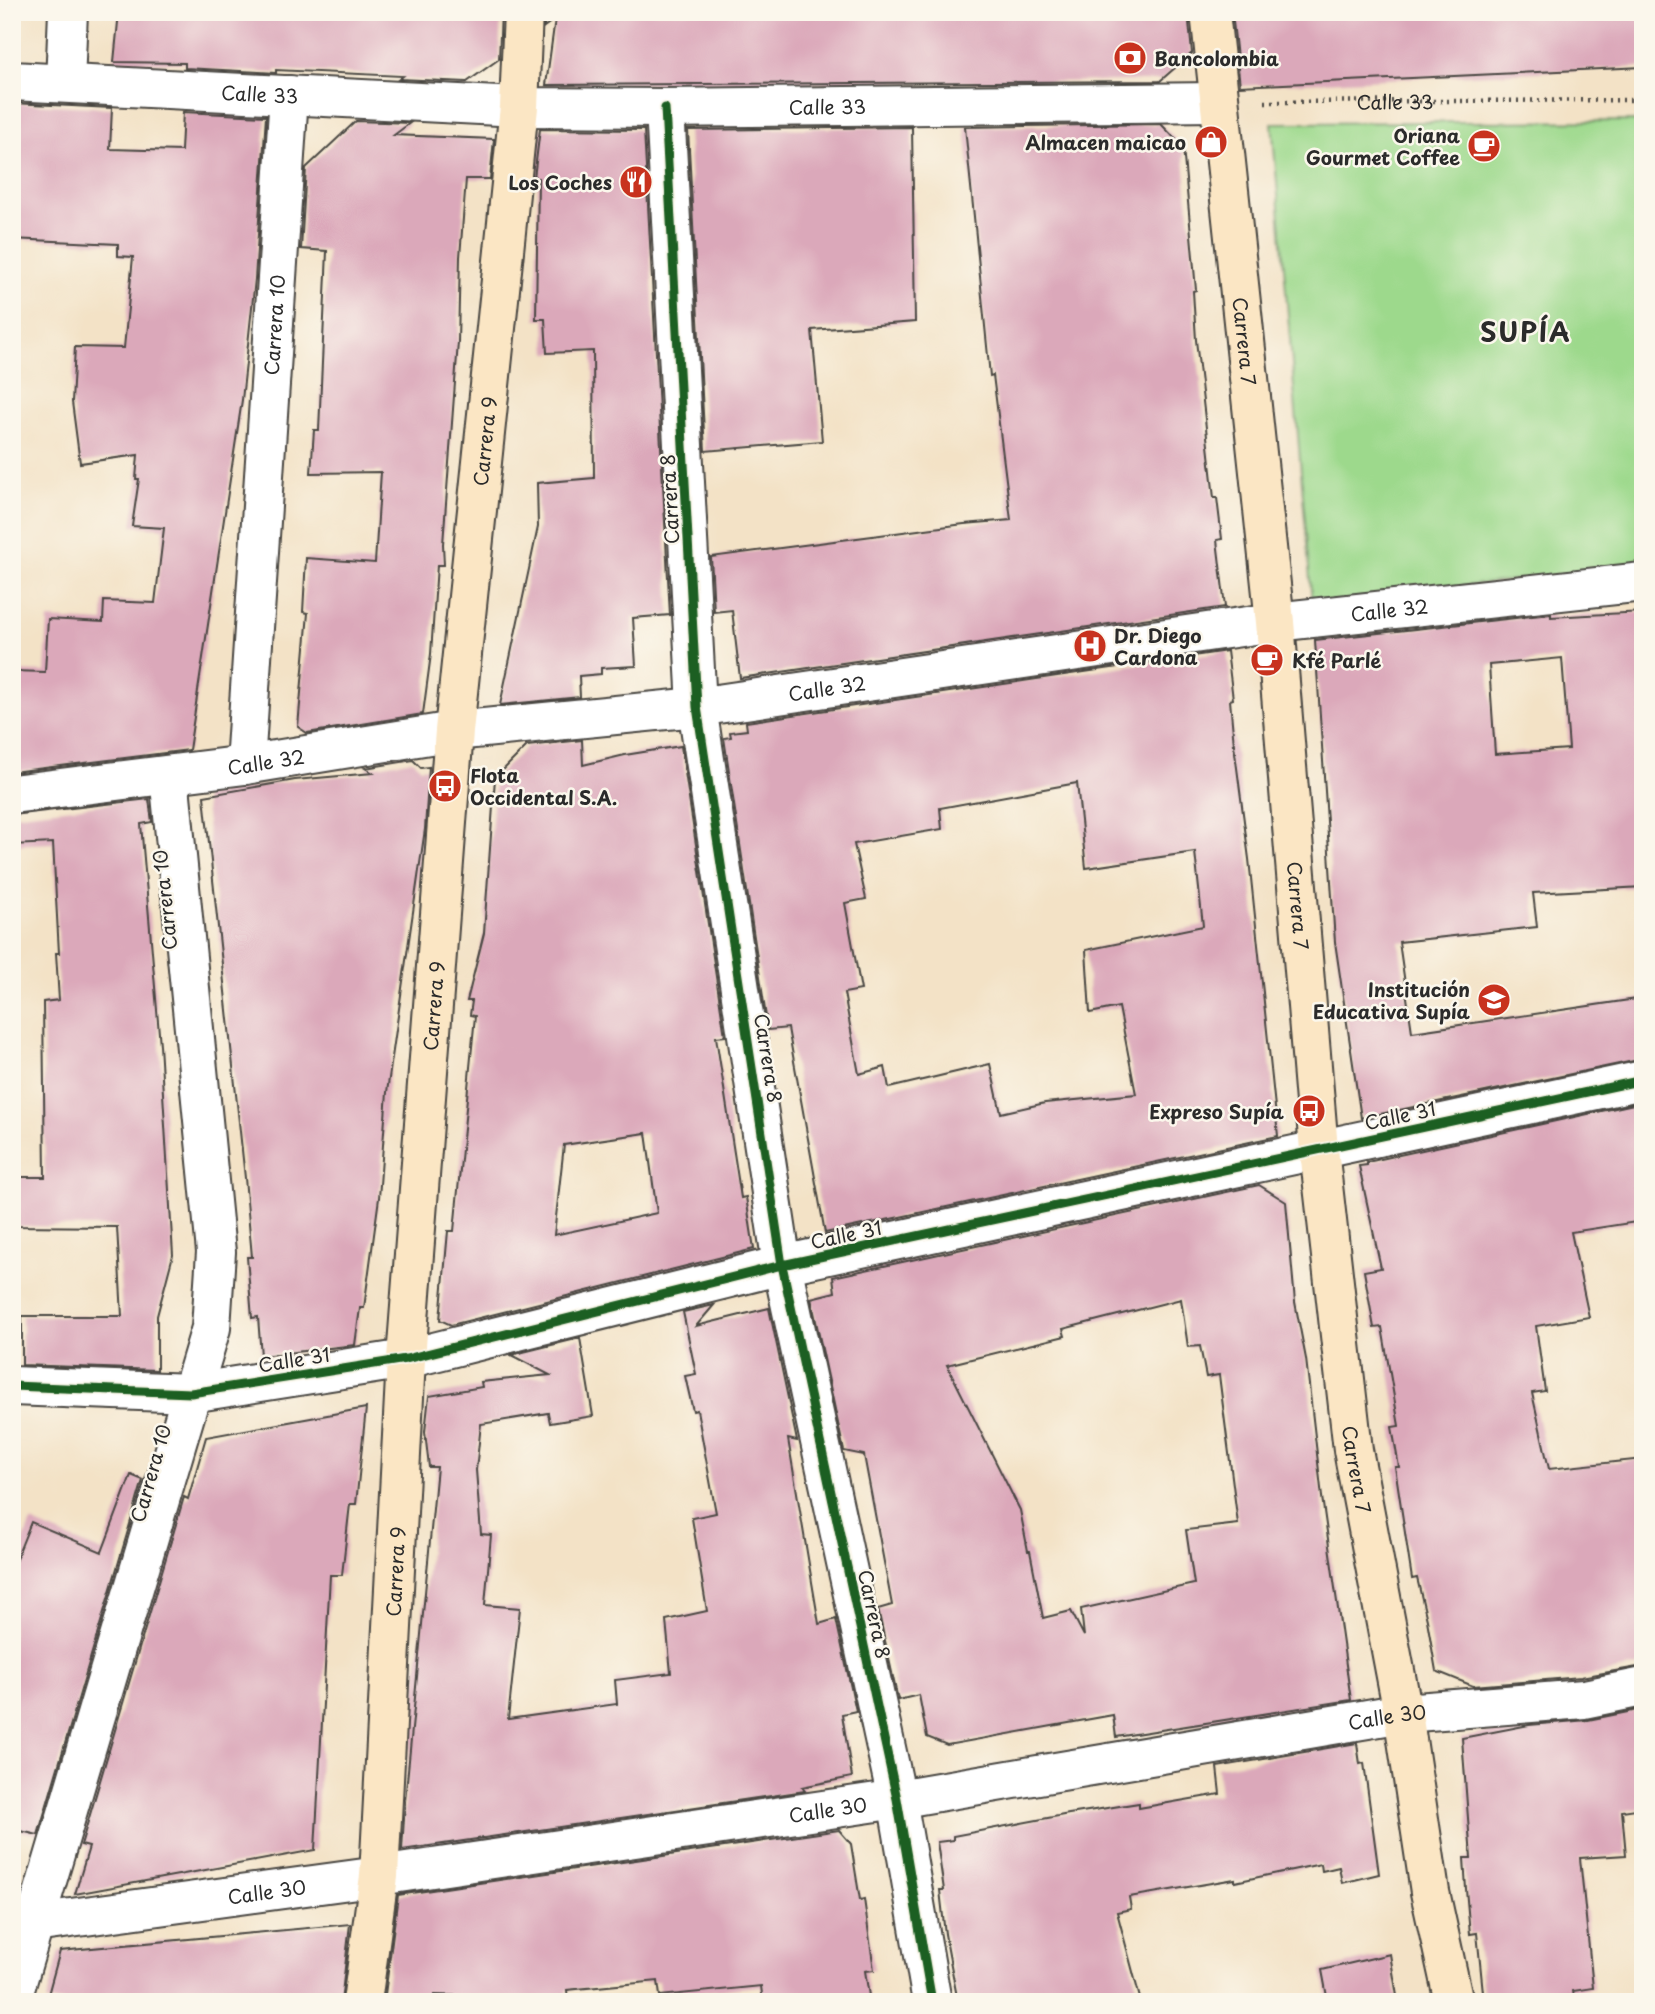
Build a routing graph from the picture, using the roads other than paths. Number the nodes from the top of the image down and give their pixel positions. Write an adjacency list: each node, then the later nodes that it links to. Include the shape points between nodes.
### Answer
1 (68, 12): 5 (street)
2 (523, 12): 8 (main road, Carrera 9)
3 (1210, 12): 7 (main road, Carrera 7)
4 (12, 81): 5 (street, Calle 33)
5 (65, 83): 6 (street, Calle 33)
6 (289, 95): 8 (street, Calle 33); 14 (street, Carrera 10)
7 (1218, 102): 9 (street, Calle 33); 11 (main road, Carrera 7)
8 (519, 107): 9 (street, Calle 33); 13 (main road, Carrera 9)
9 (665, 108): 12 (street, Carrera 8)
10 (1643, 582): 11 (street, Calle 32)
11 (1275, 622): 12 (street, Calle 32); 18 (main road, Carrera 7)
12 (697, 707): 13 (street, Calle 32); 19 (street, Carrera 8)
13 (454, 731): 14 (street, Calle 32); 20 (main road, Carrera 9)
14 (244, 765): 15 (street, Calle 32)
15 (169, 775): 16 (street, Calle 32); 22 (street, Carrera 10, via 216,1252 211,1328)
16 (12, 794)
17 (1643, 1080): 18 (street, Calle 31)
18 (1319, 1150): 19 (street, Calle 31); 24 (main road, Carrera 7, via 1353,1450)
19 (782, 1265): 20 (street, Calle 31); 25 (street, Carrera 8)
20 (406, 1359): 22 (street, Calle 31); 26 (main road, Carrera 9)
21 (12, 1386): 22 (street, Calle 31)
22 (191, 1393): 27 (street, Carrera 10)
23 (1643, 1686): 24 (street, Calle 30, via 1584,1699)
24 (1403, 1713): 25 (street, Calle 30); 31 (main road, Carrera 7, via 1430,1892)
25 (897, 1799): 26 (street, Calle 30); 30 (street, Carrera 8)
26 (379, 1876): 27 (street, Calle 30); 29 (main road, Carrera 9)
27 (24, 1925): 28 (street, Carrera 10)
28 (12, 1999)
29 (362, 2002)
30 (932, 2002)
31 (1454, 2002)

